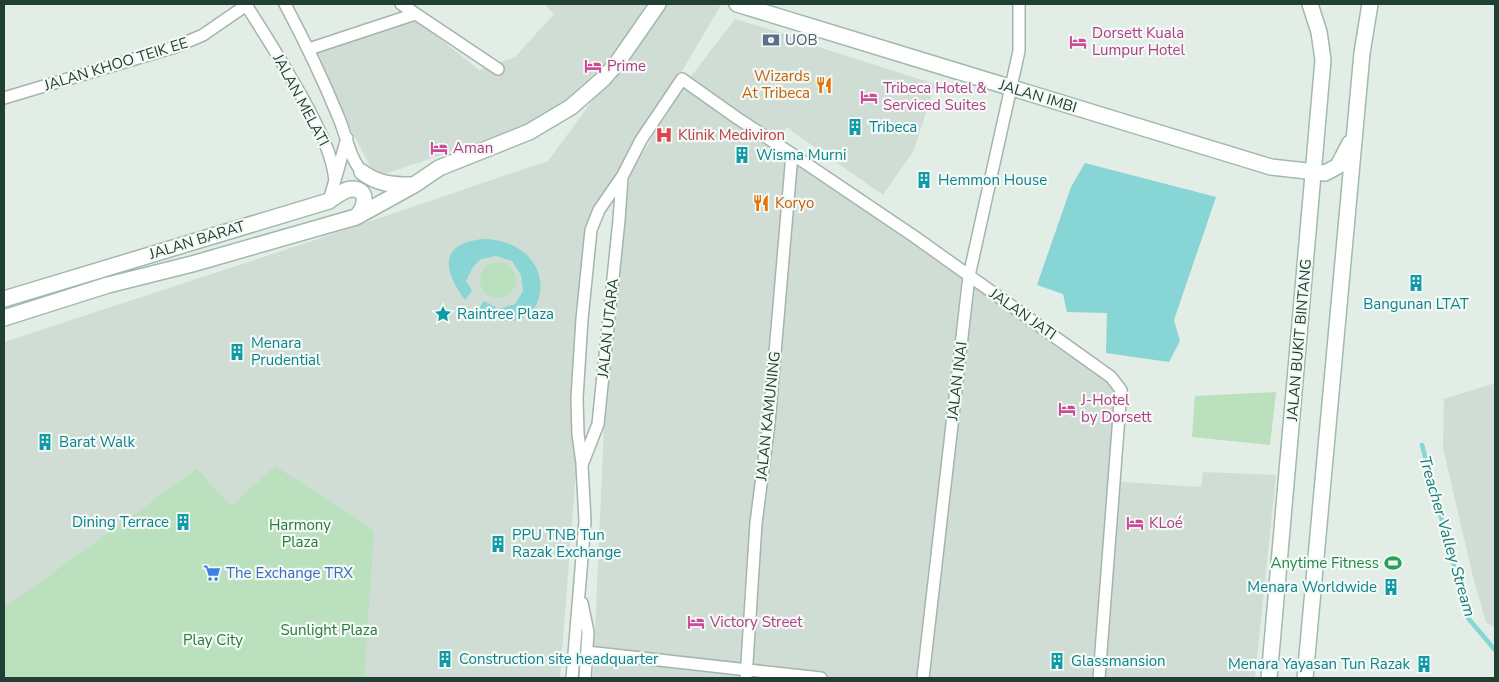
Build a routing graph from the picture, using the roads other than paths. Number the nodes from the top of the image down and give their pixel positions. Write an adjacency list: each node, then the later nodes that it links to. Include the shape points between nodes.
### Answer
1 (285, 4): 10 (street, JALAN MELATI)
2 (401, 4): 9 (street)
3 (658, 4): 24 (street, JALAN BARAT, via 618,63 571,107 529,132 439,168)
4 (737, 4): 13 (street, JALAN IMBI)
5 (1019, 4): 13 (street, JALAN INAI, via 1019,51)
6 (1310, 4): 21 (street, JALAN BUKIT BINTANG, via 1323,60)
7 (247, 5): 14 (street, JALAN KHOO TEIK EE, via 203,35 175,47); 17 (street, JALAN MELATI, via 291,76)
8 (1368, 7): 15 (street)
9 (415, 14): 10 (street); 11 (street)
10 (308, 49): 16 (street, JALAN MELATI)
11 (498, 69)
12 (682, 79): 18 (street, JALAN JATI); 22 (street, JALAN UTARA, via 640,140)
13 (1011, 88): 21 (street, JALAN IMBI, via 1271,168); 27 (street, JALAN INAI)
14 (4, 98)
15 (1354, 135): 21 (street, via 1338,166 1325,173); 40 (street)
16 (347, 138): 19 (street); 20 (street, JALAN MELATI, via 356,165)
17 (325, 143): 19 (street); 23 (street, JALAN MELATI)
18 (792, 154): 27 (street, JALAN JATI); 33 (street, JALAN KAMUNING, via 769,423 756,523)
19 (342, 158): 20 (street); 23 (street)
20 (362, 172): 24 (street, via 379,182)
21 (1313, 173): 39 (street, JALAN BUKIT BINTANG)
22 (622, 177): 30 (street, JALAN UTARA, via 598,424); 30 (street, via 599,210 591,230 577,398)
23 (335, 180): 25 (street, JALAN MELATI)
24 (414, 185): 26 (street, JALAN BARAT)
25 (329, 201): 26 (street, JALAN BARAT, via 340,193 356,189 365,199 362,211); 28 (street, JALAN BARAT)
26 (356, 217): 29 (street, JALAN BARAT, via 108,285)
27 (969, 276): 37 (street, JALAN INAI); 38 (street, JALAN JATI, via 1111,377 1121,390)
28 (4, 299)
29 (4, 318)
30 (582, 465): 31 (street, JALAN UTARA, via 585,521)
31 (579, 592): 32 (street, JALAN UTARA, via 588,632); 34 (street, JALAN UTARA)
32 (587, 652): 33 (street); 35 (street, JALAN UTARA)
33 (746, 674): 36 (street)
34 (572, 678)
35 (585, 678)
36 (821, 678)
37 (923, 678)
38 (1099, 678)
39 (1269, 678)
40 (1304, 678)

